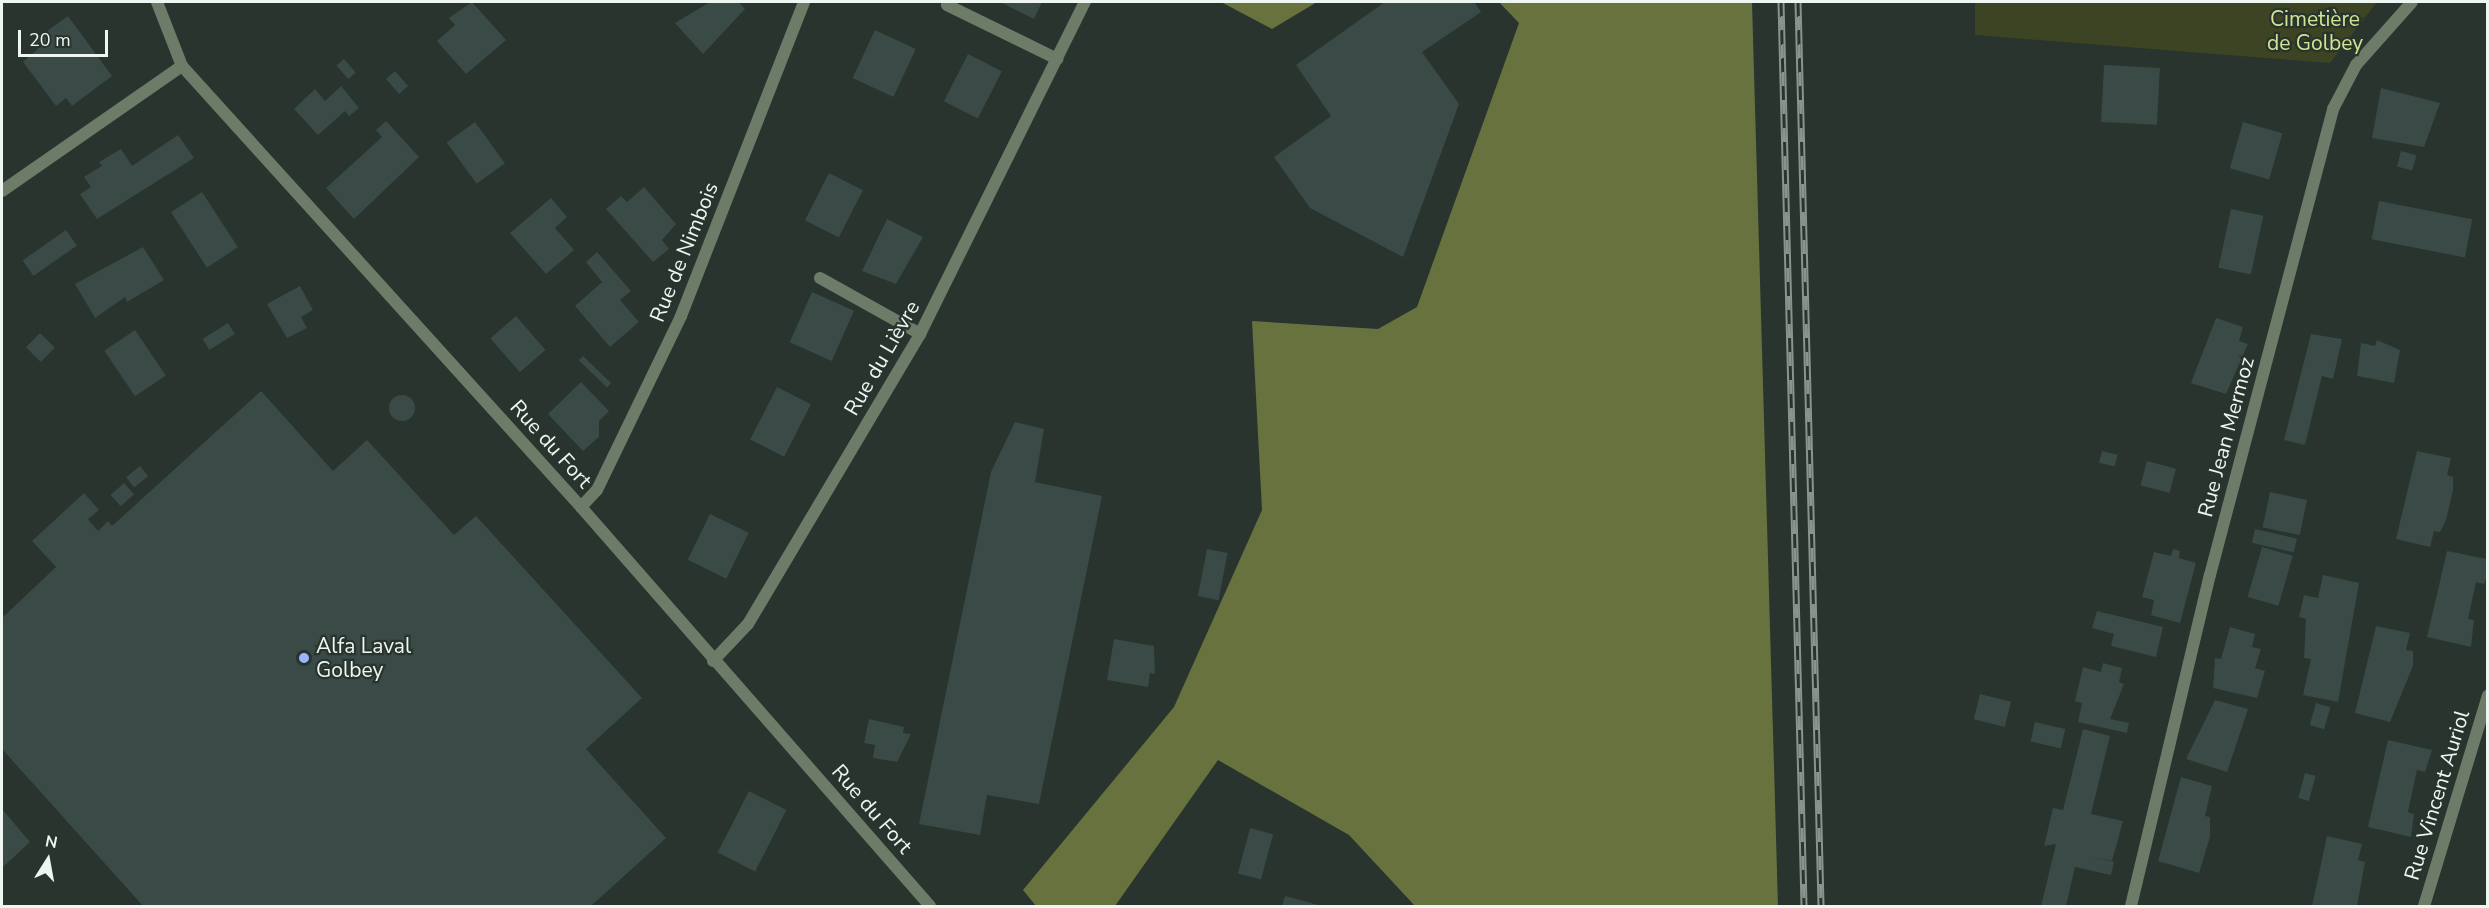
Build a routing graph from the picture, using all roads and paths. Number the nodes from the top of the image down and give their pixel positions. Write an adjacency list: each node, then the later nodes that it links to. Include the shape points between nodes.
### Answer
1 (157, 2): 7 (street, Rue du Fort)
2 (804, 2): 11 (street, Rue de Nimbois, via 681,316 597,490)
3 (1085, 2): 6 (street, Rue du Lièvre)
4 (2412, 2): 15 (street, Rue Jean Mermoz, via 2356,65 2333,109 2210,575)
5 (947, 5): 6 (street)
6 (1057, 59): 10 (street, Rue du Lièvre)
7 (182, 66): 8 (street); 11 (street, Rue du Fort)
8 (2, 191)
9 (820, 278): 10 (street)
10 (920, 334): 12 (street, Rue du Lièvre, via 748,624)
11 (581, 507): 12 (street, Rue du Fort)
12 (713, 661): 14 (street, Rue du Fort)
13 (2487, 695): 16 (street, Rue Vincent Auriol)
14 (930, 906)
15 (2131, 906)
16 (2424, 906)

